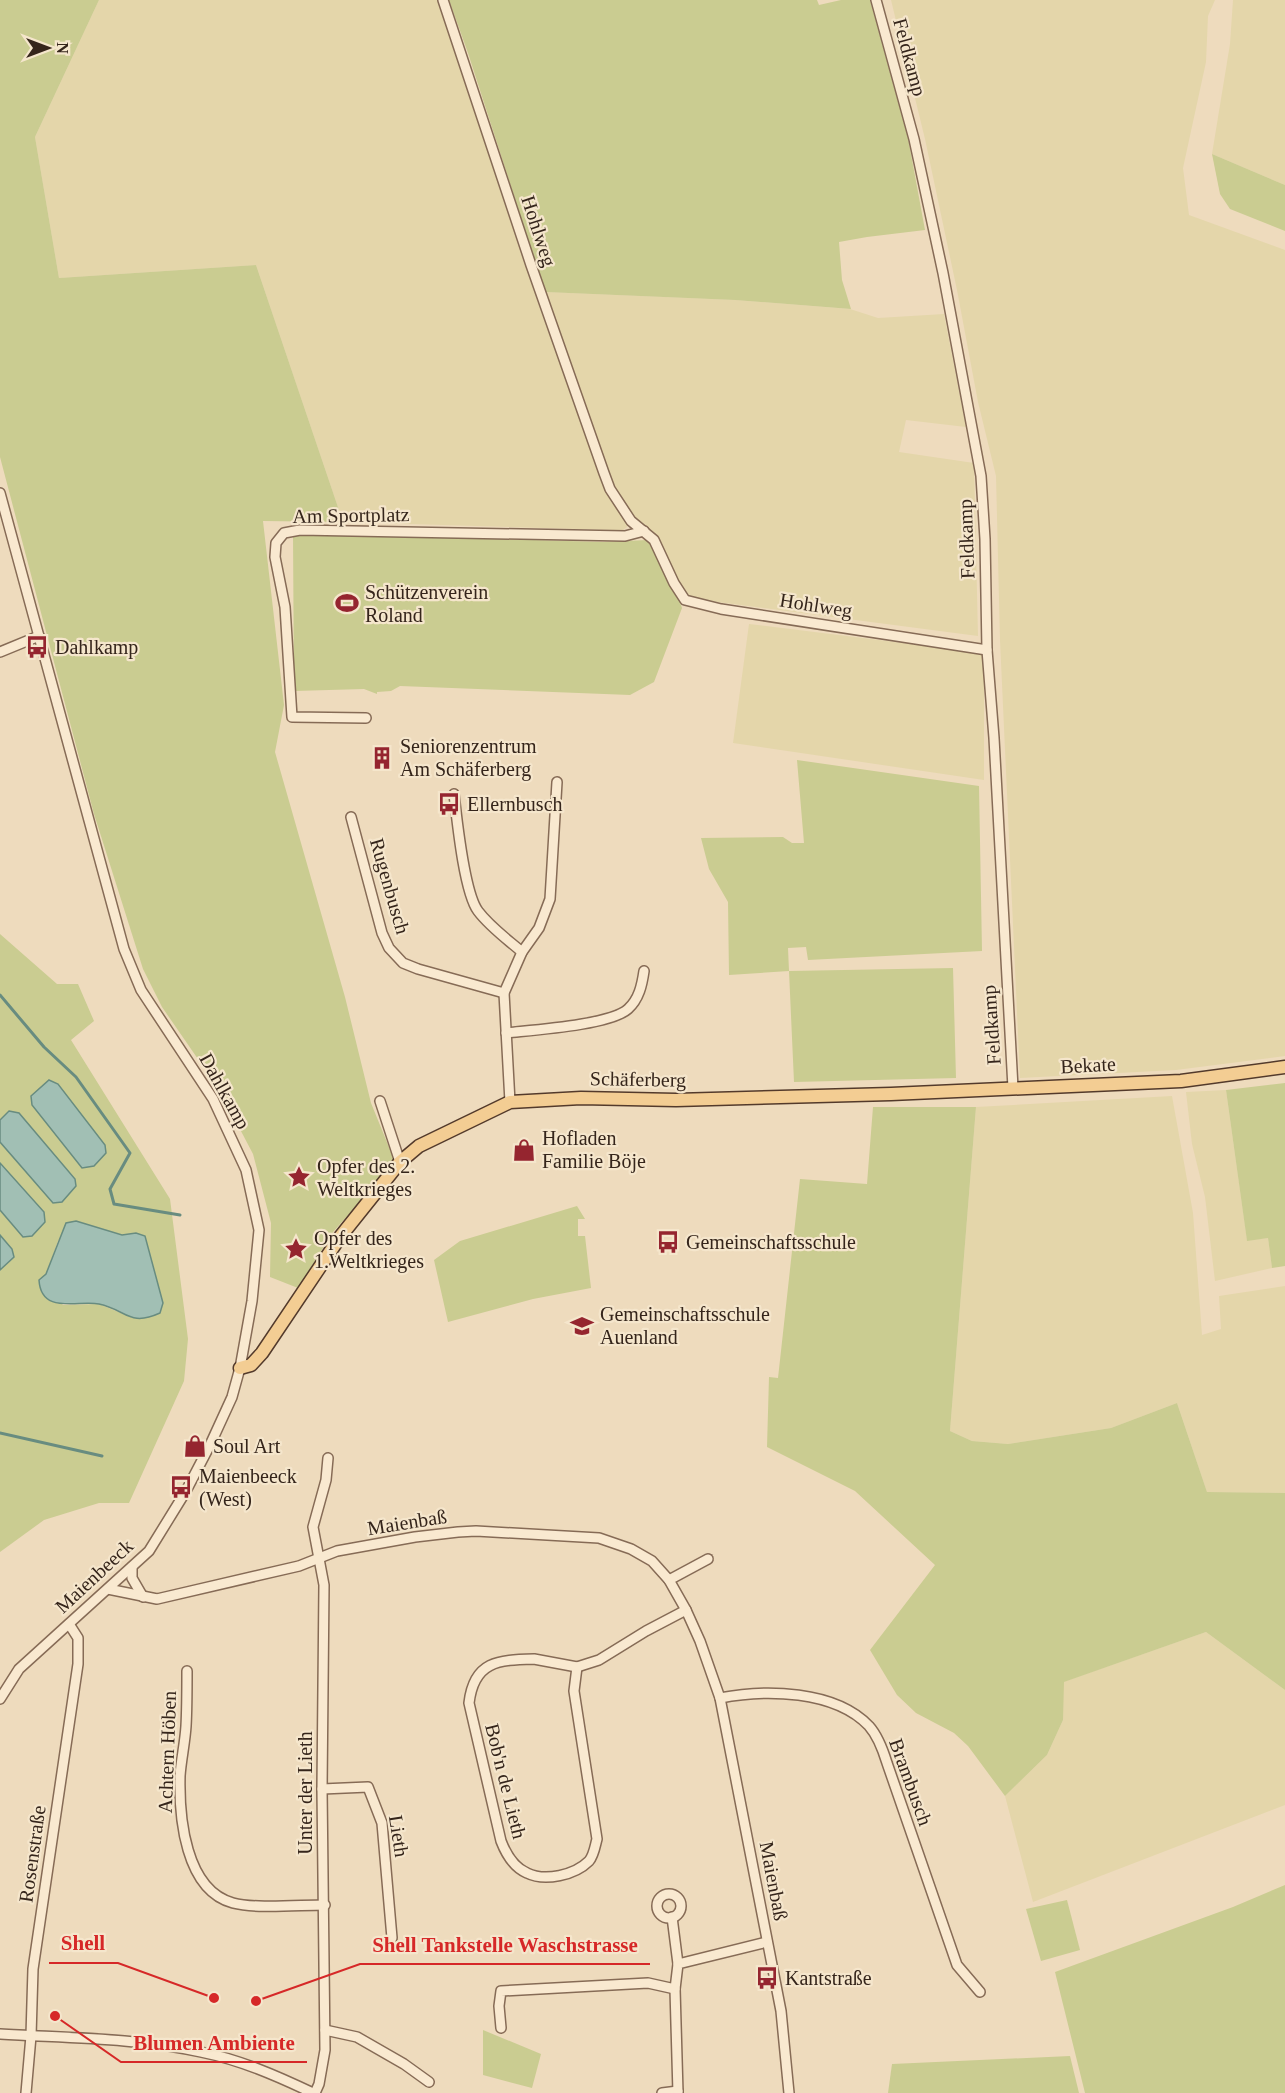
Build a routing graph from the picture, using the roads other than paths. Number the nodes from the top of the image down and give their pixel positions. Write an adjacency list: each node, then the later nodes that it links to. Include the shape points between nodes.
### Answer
1 (443, 0): 4 (street, Hohlweg, via 610,489 634,524)
2 (876, 0): 6 (street, Feldkamp, via 914,139 981,476)
3 (0, 493): 5 (street, Dahlkamp)
4 (644, 531): 6 (street, Hohlweg, via 654,540 685,600); 8 (street, Am Sportplatz, via 626,536 300,530 284,533 276,543 275,557 285,607 292,717)
5 (39, 636): 7 (street); 22 (street, Dahlkamp, via 124,949 141,990 213,1098 246,1170 259,1230)
6 (987, 650): 17 (street, Feldkamp)
7 (0, 652)
8 (366, 718)
9 (557, 782): 12 (street, via 550,899 539,928)
10 (454, 794): 12 (street, via 468,887 476,909)
11 (351, 817): 14 (street, Rugenbusch, via 381,933 389,948 403,963 418,969)
12 (522, 952): 14 (street)
13 (644, 971): 15 (street, via 637,999 627,1010 605,1019)
14 (504, 993): 15 (street)
15 (506, 1033): 20 (street)
16 (1285, 1067): 17 (main road, Bekate, via 1181,1081)
17 (1013, 1088): 18 (main road, Bekate)
18 (891, 1094): 20 (main road, Schäferberg)
19 (380, 1101): 21 (street)
20 (510, 1102): 21 (main road, Schäferberg, via 419,1146)
21 (400, 1162): 22 (main road, Schäferberg, via 340,1237 262,1353 251,1365)
22 (240, 1368): 26 (street, Maienbeeck, via 232,1397 186,1491 149,1551)
23 (328, 1458): 24 (street, Unter der Lieth, via 313,1527)
24 (320, 1557): 27 (street, Maienbaß, via 459,1532 557,1535 599,1538 630,1549 652,1561); 29 (street, Maienbaß, via 265,1575 157,1599); 36 (street, Unter der Lieth, via 324,1585)
25 (708, 1558): 27 (street)
26 (132, 1567): 28 (street, Maienbeeck); 29 (street, via 132,1578)
27 (669, 1580): 30 (street, Maienbaß)
28 (108, 1589): 29 (street, Maienbaß); 31 (street, Maienbeeck)
29 (143, 1597)
30 (686, 1610): 32 (street, via 599,1660); 34 (street, Maienbaß)
31 (69, 1624): 35 (street, Maienbeeck, via 19,1669); 47 (street, Rosenstraße, via 78,1638 78,1664 33,1969)
32 (577, 1667): 32 (street, Bob'n de Lieth, via 574,1691 596,1827 595,1850 590,1860 576,1870 544,1877 527,1874 511,1860 501,1841 469,1703 471,1688 483,1670 503,1660 534,1659)
33 (187, 1671): 37 (street, Achtern Höben, via 180,1775 182,1821 198,1875 208,1888 231,1902)
34 (720, 1698): 40 (street, Maienbaß); 43 (street, Brambusch, via 787,1693 816,1698 847,1710 870,1728 880,1742 957,1965)
35 (0, 1700)
36 (322, 1790): 37 (street, Unter der Lieth); 39 (street, Lieth, via 368,1787 382,1822)
37 (324, 1905): 45 (street, Unter der Lieth)
38 (672, 1917): 41 (street)
39 (392, 1938)
40 (767, 1942): 41 (street); 53 (street, Maienbaß, via 785,2039)
41 (678, 1964): 42 (street)
42 (675, 1989): 44 (street, via 648,1983 501,1991); 49 (street)
43 (980, 1992)
44 (501, 2028)
45 (325, 2030): 48 (street, via 357,2037); 51 (street, Unter der Lieth, via 324,2063)
46 (0, 2034): 47 (street)
47 (31, 2036): 50 (street, Rosenstraße); 51 (street, via 202,2052 242,2062)
48 (429, 2082)
49 (678, 2092): 52 (street)
50 (26, 2093)
51 (314, 2093)
52 (662, 2093)
53 (789, 2093)

